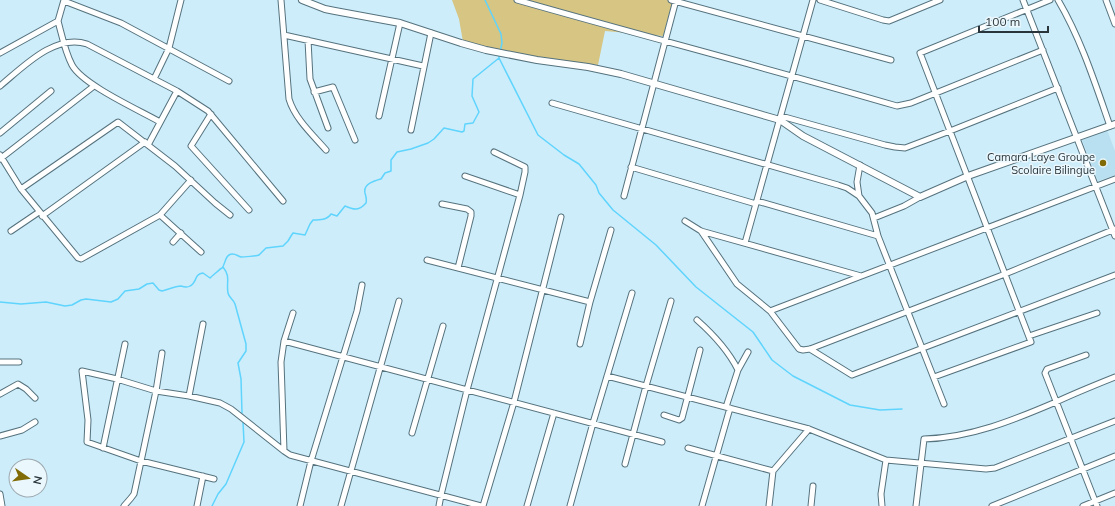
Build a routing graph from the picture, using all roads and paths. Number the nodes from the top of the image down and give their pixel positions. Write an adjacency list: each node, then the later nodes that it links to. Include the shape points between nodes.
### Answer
1 (64, 0): 15 (street); 24 (street, via 121,23)
2 (181, 0): 24 (street)
3 (281, 0): 19 (street)
4 (302, 0): 16 (street, via 330,10)
5 (517, 0): 22 (street)
6 (675, 0): 20 (street); 22 (street)
7 (813, 0): 20 (street)
8 (820, 0): 9 (street, via 889,21)
9 (940, 0)
10 (1024, 0): 14 (street)
11 (1050, 0): 14 (street)
12 (1058, 0): 46 (street, via 1088,62)
13 (1106, 0): 17 (street)
14 (1027, 9): 25 (street); 40 (street, via 920,53)
15 (58, 21): 23 (street); 26 (street)
16 (400, 23): 18 (street); 27 (street)
17 (1115, 24)
18 (431, 33): 29 (street); 33 (street, via 486,50 588,67)
19 (284, 35): 21 (street); 55 (street, via 291,106 301,122)
20 (803, 36): 28 (street); 30 (street)
21 (308, 40): 27 (street); 39 (street, via 310,79)
22 (665, 42): 30 (street); 33 (street)
23 (64, 44): 31 (street, via 87,44); 34 (street, via 42,52); 35 (street, via 73,67)
24 (169, 48): 31 (street); 32 (street)
25 (1043, 50): 36 (street); 40 (street)
26 (0, 53)
27 (392, 59): 29 (street); 43 (street)
28 (891, 60)
29 (423, 66): 49 (street)
30 (792, 75): 40 (street, via 897,106 904,106); 44 (street)
31 (154, 79): 37 (street)
32 (229, 81)
33 (654, 84): 44 (street); 48 (street)
34 (0, 86)
35 (94, 86): 45 (street); 57 (street)
36 (1058, 88): 50 (street); 52 (street)
37 (177, 91): 42 (street); 45 (street)
38 (51, 92): 51 (street)
39 (314, 92): 47 (street); 53 (street, via 334,86)
40 (936, 93): 50 (street)
41 (552, 103): 48 (street)
42 (211, 114): 71 (street); 74 (street, via 191,146)
43 (379, 116)
44 (780, 118): 50 (street, via 905,148); 58 (street); 59 (street, via 803,136)
45 (160, 122): 54 (street)
46 (1112, 125): 52 (street)
47 (328, 128)
48 (642, 128): 58 (street); 60 (street)
49 (411, 130)
50 (950, 131): 62 (street)
51 (0, 133)
52 (1077, 138): 62 (street); 65 (street)
53 (355, 140)
54 (146, 144): 64 (street); 66 (street, via 116,122); 75 (street)
55 (326, 150)
56 (494, 152): 67 (street, via 525,167)
57 (1, 157): 66 (street)
58 (768, 164): 69 (street, via 838,184); 72 (street)
59 (860, 165): 69 (street); 70 (street)
60 (631, 167): 68 (street); 72 (street)
61 (465, 176): 67 (street)
62 (968, 176): 70 (street); 81 (street)
63 (1115, 179): 65 (street)
64 (191, 180): 76 (street); 77 (street)
65 (1096, 186): 81 (street); 83 (street)
66 (21, 189): 75 (street)
67 (520, 195): 98 (street)
68 (624, 196)
69 (859, 196): 79 (street)
70 (920, 197): 79 (street)
71 (283, 201)
72 (757, 202): 87 (street); 90 (street)
73 (442, 204): 94 (street, via 471,212)
74 (249, 210)
75 (41, 214): 76 (street, via 80,259); 84 (street)
76 (160, 215): 86 (street)
77 (230, 215)
78 (561, 217): 100 (street)
79 (874, 218): 87 (street)
80 (685, 221): 85 (street)
81 (988, 228): 93 (street); 95 (street)
82 (611, 230): 104 (street)
83 (1114, 230): 88 (street); 95 (street)
84 (11, 231)
85 (701, 231): 90 (street); 105 (street, via 737,284)
86 (181, 234): 89 (street); 91 (street)
87 (878, 236): 93 (street)
88 (1115, 236)
89 (173, 242)
90 (745, 243): 96 (street)
91 (202, 252)
92 (427, 260): 94 (street)
93 (890, 265): 96 (street); 106 (street)
94 (458, 268): 98 (street)
95 (1005, 274): 106 (street); 107 (street)
96 (862, 276): 105 (street)
97 (1115, 276): 107 (street)
98 (497, 278): 100 (street); 134 (street)
99 (362, 285): 123 (street, via 356,316)
100 (543, 290): 104 (street); 141 (street)
101 (632, 292): 128 (street)
102 (671, 301): 133 (street)
103 (399, 302): 126 (street)
104 (590, 302): 116 (street)
105 (770, 311): 117 (street, via 799,349)
106 (908, 311): 117 (street); 118 (street)
107 (1020, 312): 113 (street); 118 (street)
108 (293, 313): 114 (street)
109 (1097, 313): 113 (street)
110 (697, 320): 127 (street, via 719,340)
111 (203, 324): 137 (street)
112 (443, 326): 132 (street)
113 (1029, 336): 130 (street, via 1032,342)
114 (284, 341): 123 (street); 157 (street, via 281,362)
115 (125, 344): 131 (street)
116 (580, 344)
117 (810, 349): 118 (street, via 852,375)
118 (923, 349): 130 (street)
119 (700, 350): 138 (street)
120 (748, 352): 127 (street)
121 (162, 354): 135 (street)
122 (1086, 355): 140 (street, via 1046,370)
123 (342, 357): 126 (street); 162 (street)
124 (0, 362): 125 (street)
125 (19, 362)
126 (380, 367): 132 (street); 166 (street)
127 (738, 370): 143 (street)
128 (608, 376): 133 (street); 148 (street)
129 (1115, 377): 140 (street)
130 (934, 378): 142 (street)
131 (117, 379): 135 (street); 155 (street); 155 (street, via 82,371 88,420 87,442)
132 (428, 379): 134 (street); 150 (street)
133 (646, 386): 138 (street); 151 (street)
134 (467, 390): 141 (street); 173 (street)
135 (156, 391): 137 (street); 161 (street)
136 (0, 394): 139 (street, via 18,384)
137 (189, 396): 157 (street, via 220,403)
138 (687, 397): 143 (street); 145 (street, via 682,418 679,420)
139 (35, 398)
140 (1057, 401): 153 (street); 163 (street, via 987,428 939,438 924,438)
141 (514, 402): 144 (street); 182 (street)
142 (944, 404)
143 (728, 408): 149 (street); 158 (street)
144 (554, 413): 148 (street); 183 (street)
145 (664, 415)
146 (1115, 421): 153 (street)
147 (35, 422): 152 (street, via 22,430)
148 (593, 423): 151 (street); 184 (street)
149 (810, 429): 160 (street); 167 (street)
150 (412, 433)
151 (633, 434): 154 (street); 164 (street)
152 (0, 436)
153 (1071, 438): 163 (street, via 991,469); 165 (street)
154 (662, 442)
155 (103, 448): 161 (street)
156 (688, 448): 158 (street)
157 (284, 451): 162 (street)
158 (716, 456): 167 (street); 185 (street)
159 (1115, 456): 165 (street)
160 (886, 460): 163 (street); 188 (street)
161 (141, 461): 168 (street); 177 (street, via 134,494)
162 (311, 461): 166 (street); 179 (street)
163 (921, 463): 189 (street)
164 (626, 464)
165 (1083, 469): 174 (street); 190 (street)
166 (350, 471): 173 (street); 180 (street)
167 (773, 471): 186 (street)
168 (203, 476): 169 (street); 178 (street)
169 (214, 479)
170 (813, 486): 187 (street)
171 (1115, 493): 174 (street)
172 (0, 494): 176 (street)
173 (440, 495): 175 (street); 181 (street)
174 (1096, 504): 191 (street)
175 (472, 505): 182 (street)
176 (2, 506)
177 (124, 506)
178 (197, 506)
179 (300, 506)
180 (341, 506)
181 (439, 506)
182 (482, 506)
183 (527, 506)
184 (570, 506)
185 (702, 506)
186 (770, 506)
187 (811, 506)
188 (882, 506)
189 (916, 506)
190 (992, 506)
191 (1083, 506)

